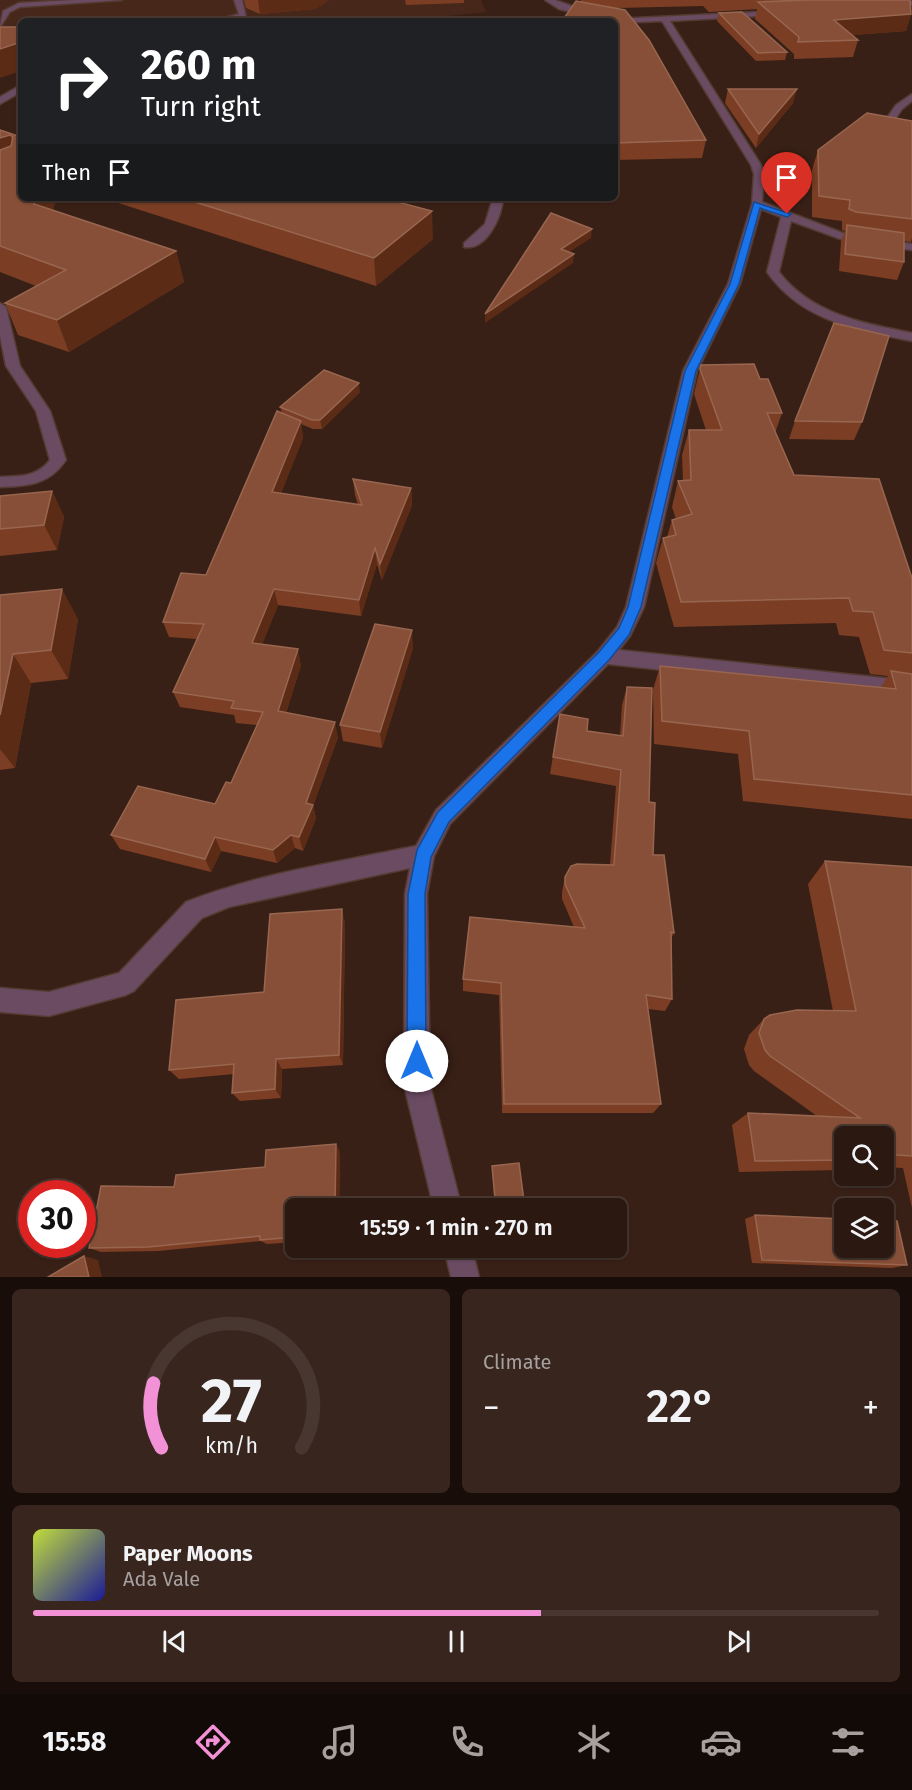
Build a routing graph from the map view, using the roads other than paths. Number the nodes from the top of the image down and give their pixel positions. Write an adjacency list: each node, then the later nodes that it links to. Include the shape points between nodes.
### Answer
1 (118, 0): 15 (street, via 19,5 7,11)
2 (238, 0): 11 (street, via 243,15)
3 (548, 0): 7 (street); 10 (street)
4 (899, 0): 5 (street)
5 (912, 6): 6 (street)
6 (889, 8)
7 (553, 10)
8 (788, 13): 9 (street)
9 (743, 15): 13 (street); 14 (street)
10 (600, 16)
11 (237, 18)
12 (618, 19): 13 (street)
13 (665, 19): 22 (street, via 756,165)
14 (751, 22)
15 (0, 27): 16 (street)
16 (10, 28)
17 (18, 90): 19 (street)
18 (912, 97): 20 (street)
19 (0, 101)
20 (889, 122)
21 (498, 201): 24 (street, via 498,214 489,228)
22 (757, 204): 23 (street); 29 (street, via 734,284 690,371 635,607 624,631)
23 (787, 214): 25 (street, via 846,238); 27 (street, via 773,272 792,296 831,317)
24 (468, 246)
25 (912, 247)
26 (0, 308): 28 (street, via 13,366 43,411 58,460 49,474 33,481)
27 (912, 337)
28 (0, 482)
29 (604, 656): 30 (street); 31 (street, via 443,817)
30 (912, 689)
31 (423, 855): 32 (street, via 229,896 194,910 126,983 49,1004); 33 (street, via 416,894 417,1085)
32 (0, 1000)
33 (445, 1198)
34 (460, 1258): 35 (street)
35 (465, 1277)

